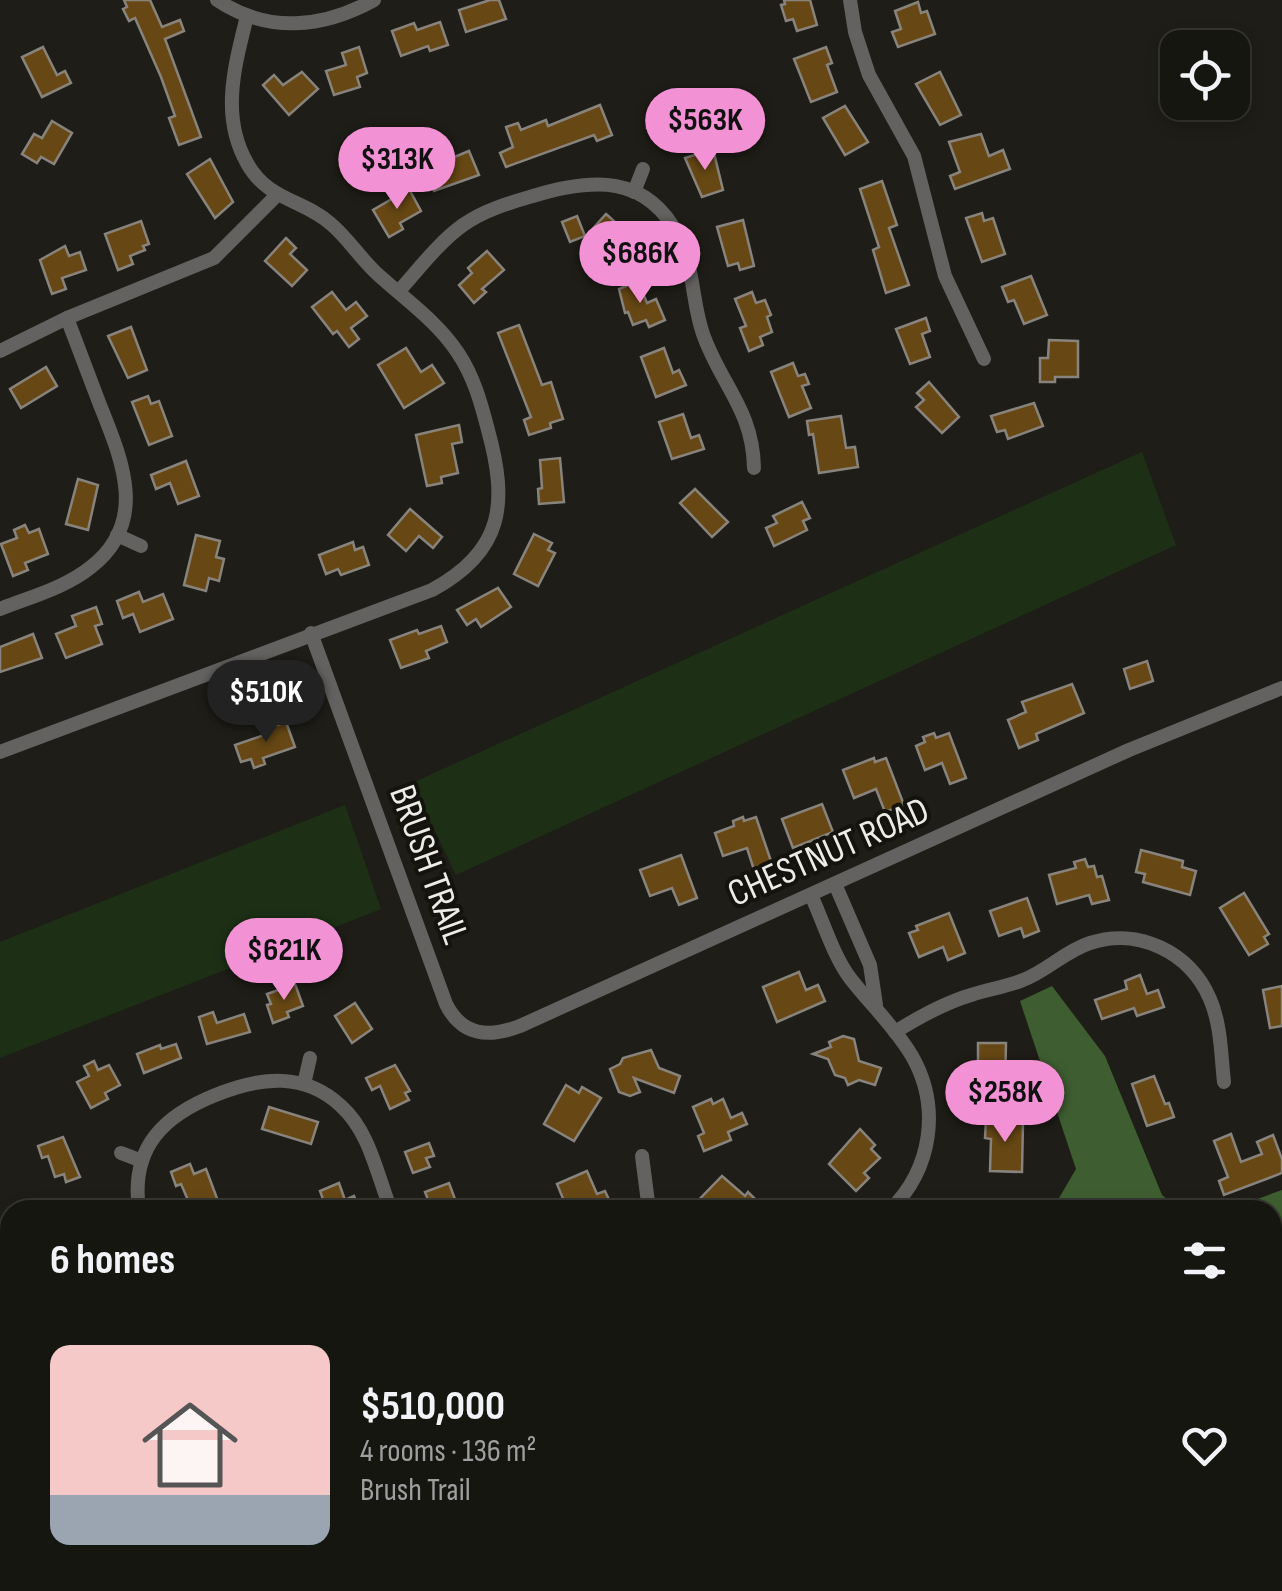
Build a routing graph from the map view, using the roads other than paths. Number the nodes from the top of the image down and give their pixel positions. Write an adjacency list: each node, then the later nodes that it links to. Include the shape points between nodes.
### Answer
1 (217, 0): 4 (street)
2 (374, 0): 4 (street, via 304,25)
3 (850, 0): 11 (street, via 869,74 914,156 945,276)
4 (247, 16): 7 (street, via 232,122 249,167)
5 (643, 170): 6 (street)
6 (634, 192): 8 (street, via 609,184 567,186 482,213); 12 (street, via 654,205 685,252 705,340 749,425)
7 (278, 195): 8 (street, via 326,219); 9 (street, via 214,258)
8 (398, 291): 16 (street, via 446,337 472,376 498,466 495,522 479,554 452,579)
9 (67, 318): 10 (street); 13 (street, via 125,474)
10 (0, 351)
11 (984, 359)
12 (754, 468)
13 (117, 534): 14 (street); 15 (street, via 101,558 74,579)
14 (141, 546)
15 (0, 609)
16 (311, 633): 18 (street); 21 (street, BRUSH TRAIL)
17 (1282, 688): 19 (street, CHESTNUT ROAD)
18 (0, 752)
19 (834, 884): 20 (street, CHESTNUT ROAD); 22 (street, via 870,964)
20 (811, 895): 21 (street, CHESTNUT ROAD, via 506,1032 471,1031); 22 (street, via 848,975)
21 (446, 1004)
22 (876, 1006): 23 (street)
23 (895, 1032): 25 (street, via 953,1002 1028,978 1082,946 1129,938 1174,955 1199,979 1214,1013); 33 (street, via 924,1084 929,1131 918,1172)
24 (310, 1058): 26 (street)
25 (1224, 1082)
26 (304, 1084): 29 (street, via 259,1080 176,1114 152,1139); 31 (street, via 331,1097 353,1119)
27 (121, 1153): 29 (street)
28 (642, 1156): 32 (street)
29 (142, 1162): 30 (street)
30 (138, 1200)
31 (387, 1200)
32 (648, 1200)
33 (897, 1200)

